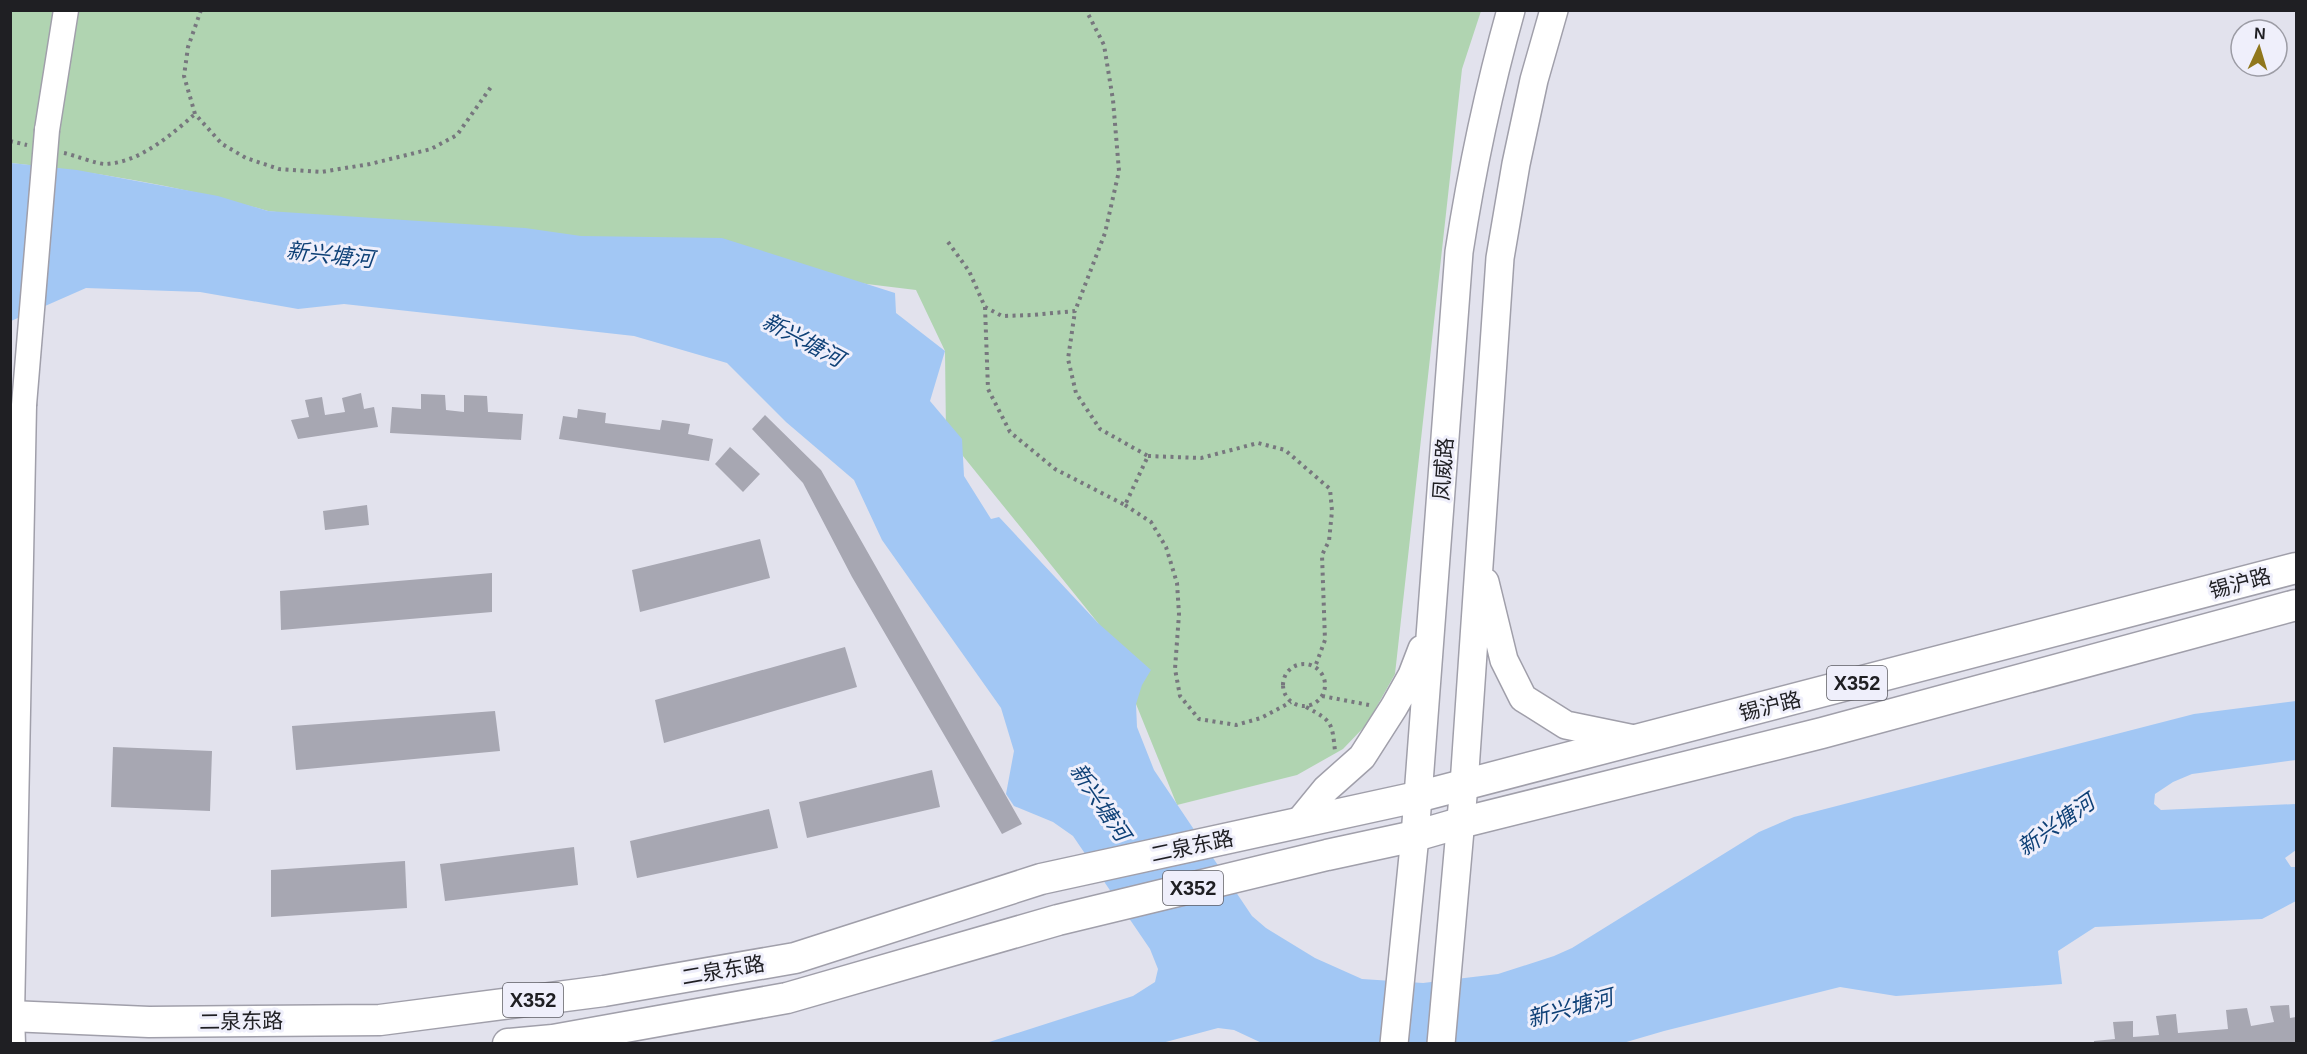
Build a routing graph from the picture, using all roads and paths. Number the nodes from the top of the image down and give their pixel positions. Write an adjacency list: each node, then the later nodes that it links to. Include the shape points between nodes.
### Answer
1 (66, 10): 8 (street)
2 (201, 10): 7 (path, via 188,47 184,76)
3 (1086, 10): 13 (path, via 1104,45 1119,171 1105,233)
4 (1511, 10): 19 (main road, 凤威路, via 1489,91 1459,252)
5 (1554, 10): 16 (main road, 凤威路, via 1534,80 1500,258)
6 (491, 87): 7 (path, via 456,135 431,149 321,172 279,169 246,158 222,144)
7 (195, 114): 10 (path, via 165,140 136,156 104,164)
8 (39, 138): 9 (path); 32 (street, bridge, via 24,405)
9 (10, 141)
10 (62, 152)
11 (948, 242): 12 (path, via 969,271)
12 (985, 307): 13 (path, via 1002,316); 15 (path, via 988,389 1010,432 1055,469)
13 (1075, 310): 14 (path, via 1068,359 1076,393 1100,429)
14 (1148, 456): 15 (path); 20 (path, via 1201,458 1258,443 1285,450 1330,489 1329,541 1322,555 1325,640)
15 (1125, 505): 22 (path, via 1151,522 1167,547 1177,583 1175,669 1180,696 1199,719 1236,725 1261,718)
16 (1479, 558): 25 (main road, via 1504,660 1523,698 1566,725); 27 (main road, 凤威路)
17 (2296, 568): 25 (main road, 锡沪路 / X352)
18 (2296, 605): 30 (main road, 锡沪路 / X352, via 1822,733)
19 (1431, 628): 24 (main road); 28 (main road, 凤威路)
20 (1315, 666): 21 (path, via 1324,677); 22 (path, via 1295,665 1285,676 1283,690)
21 (1322, 696): 23 (path, via 1318,702); 24 (path)
22 (1291, 702): 23 (path)
23 (1305, 706): 26 (path, via 1333,727)
24 (1394, 707): 26 (main road, via 1362,757)
25 (1639, 740): 27 (main road, 锡沪路 / X352)
26 (1338, 779): 29 (main road)
27 (1464, 785): 28 (main road, 锡沪路 / X352); 30 (main road, 凤威路)
28 (1417, 797): 29 (main road, 二泉东路 / X352); 31 (main road, 凤威路)
29 (1299, 822): 32 (main road, 二泉东路 / X352, via 1041,879 795,958 580,994 380,1020)
30 (1460, 823): 31 (main road, 二泉东路 / X352); 35 (main road, 凤威路)
31 (1415, 836): 33 (main road, 二泉东路 / X352, via 1058,920 787,998 553,1040); 34 (main road, 凤威路)
32 (12, 1025)
33 (507, 1044)
34 (1394, 1044)
35 (1441, 1044)

